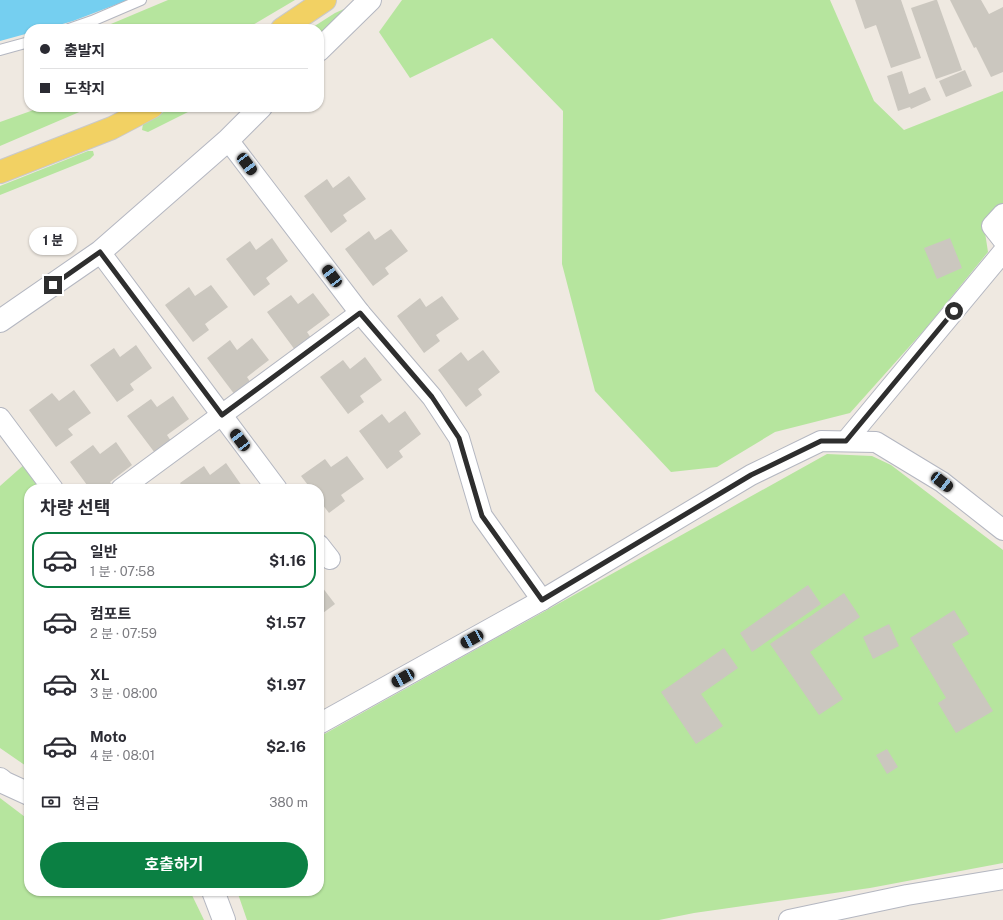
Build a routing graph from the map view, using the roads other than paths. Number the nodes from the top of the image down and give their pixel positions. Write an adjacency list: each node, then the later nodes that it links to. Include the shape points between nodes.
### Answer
1 (141, 0): 4 (lane)
2 (325, 0): 5 (main road)
3 (370, 0): 7 (main road)
4 (83, 24)
5 (289, 24)
6 (24, 43): 8 (lane)
7 (324, 45)
8 (0, 50)
9 (142, 112): 12 (main road, via 112,128)
10 (256, 112): 11 (main road)
11 (228, 140): 15 (main road); 17 (street)
12 (0, 172)
13 (1003, 214): 14 (street, via 992,226)
14 (1003, 240)
15 (100, 252): 18 (main road); 19 (street)
16 (1003, 252): 21 (street)
17 (360, 313): 19 (street); 26 (street, via 432,397 459,438 482,516)
18 (0, 321)
19 (222, 415): 23 (street); 24 (street)
20 (0, 418): 22 (street)
21 (846, 441): 25 (street, via 876,442 942,482); 26 (street, via 821,441 751,475)
22 (49, 484)
23 (128, 484)
24 (273, 484)
25 (1003, 530)
26 (542, 600): 27 (street)
27 (324, 721)
28 (0, 779): 29 (main road)
29 (24, 792)
30 (1003, 879): 33 (street, via 907,895)
31 (215, 896): 32 (main road)
32 (224, 920)
33 (789, 920)

